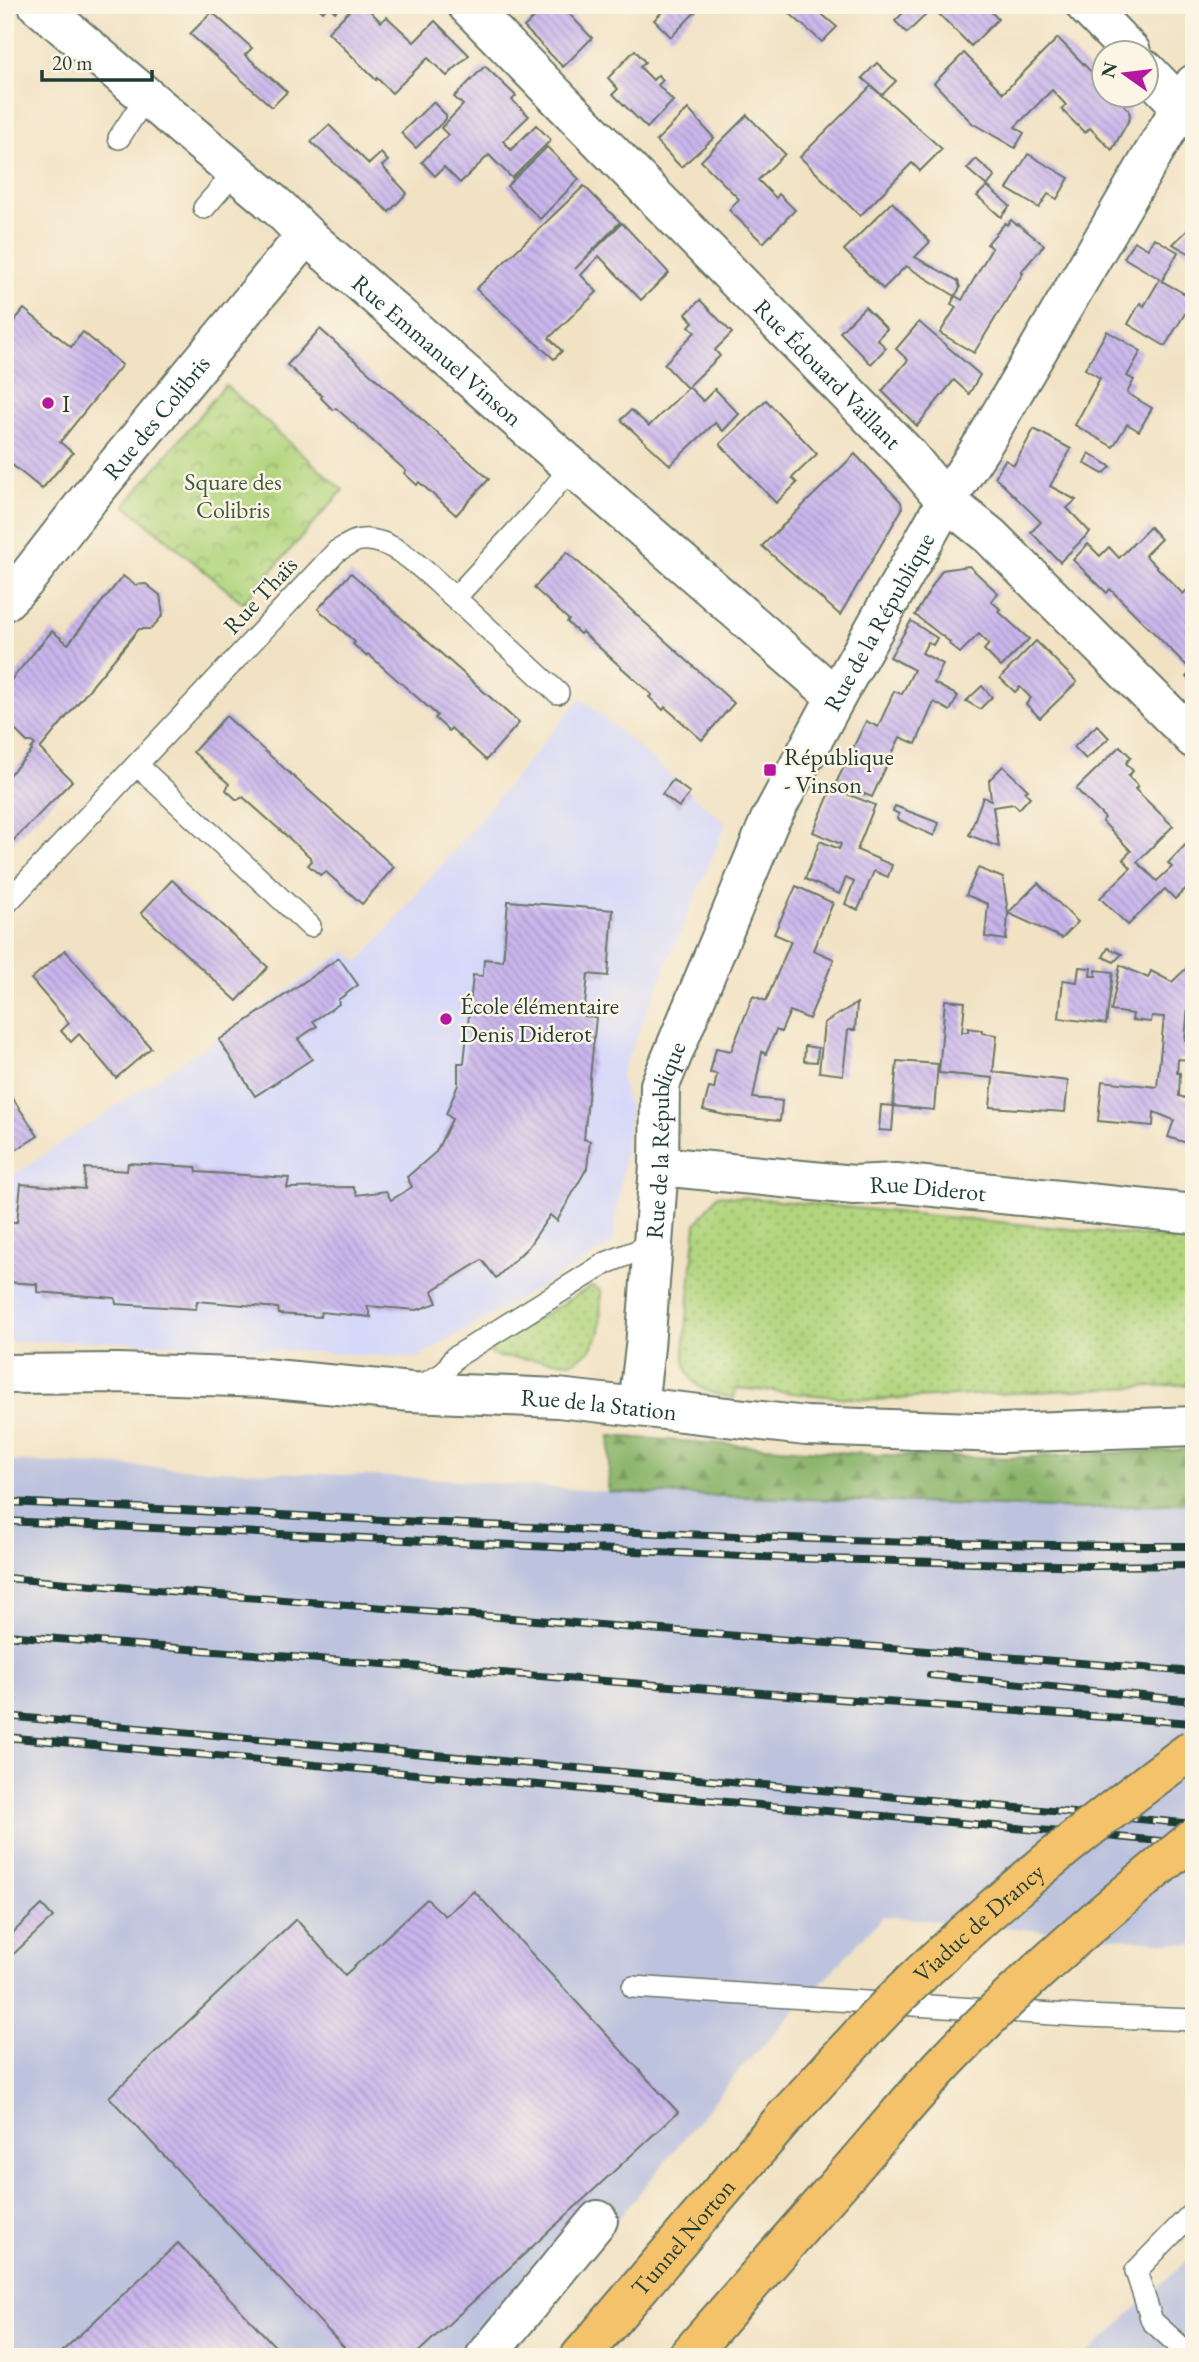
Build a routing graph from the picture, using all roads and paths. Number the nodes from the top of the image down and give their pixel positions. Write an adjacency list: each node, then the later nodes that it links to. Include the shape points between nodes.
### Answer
1 (38, 5): 6 (street, Rue Emmanuel Vinson)
2 (467, 5): 13 (street, Rue Édouard Vaillant, via 906,453)
3 (1085, 5): 4 (street)
4 (1117, 38)
5 (1160, 80): 7 (street)
6 (146, 97): 8 (lane); 9 (street, Rue Emmanuel Vinson)
7 (1189, 104): 13 (street, Rue de la République)
8 (119, 138)
9 (235, 172): 10 (lane); 11 (street, Rue Emmanuel Vinson)
10 (204, 208)
11 (306, 235): 12 (street, Rue Emmanuel Vinson); 15 (street, Rue des Colibris)
12 (572, 467): 14 (lane); 17 (street, Rue Emmanuel Vinson)
13 (946, 501): 17 (street, Rue de la République); 18 (street, Rue Édouard Vaillant, via 990,536)
14 (455, 598): 16 (lane, Rue Thaïs); 19 (lane, Rue Thaïs, via 381,540 359,540 337,551)
15 (5, 601)
16 (558, 693)
17 (836, 697): 22 (street, Rue de la République, via 769,822 660,1085)
18 (1194, 739)
19 (137, 765): 20 (lane, Rue Thaïs); 21 (lane)
20 (5, 905)
21 (310, 926)
22 (659, 1166): 23 (street, Rue Diderot); 24 (street, Rue de la République)
23 (1192, 1211)
24 (652, 1245): 26 (lane, via 606,1263 454,1359 444,1373); 27 (street, Rue de la République)
25 (5, 1374): 26 (street, Rue de la Station, via 264,1378)
26 (411, 1392): 27 (street, Rue de la Station)
27 (638, 1406): 28 (street, Rue de la Station, via 806,1426 880,1429 1002,1433)
28 (1194, 1426)
29 (1194, 1748): 33 (highway, Viaduc de Drancy, bridge, via 1119,1803 999,1903 900,1994)
30 (1194, 1838): 38 (highway, bridge, via 1044,1964 948,2059)
31 (633, 1987): 32 (lane)
32 (1194, 2020)
33 (784, 2118): 37 (highway, Tunnel Norton)
34 (1194, 2211): 39 (lane, via 1136,2271 1152,2321)
35 (598, 2220): 36 (street)
36 (485, 2357)
37 (580, 2357)
38 (687, 2357)
39 (1192, 2357)

